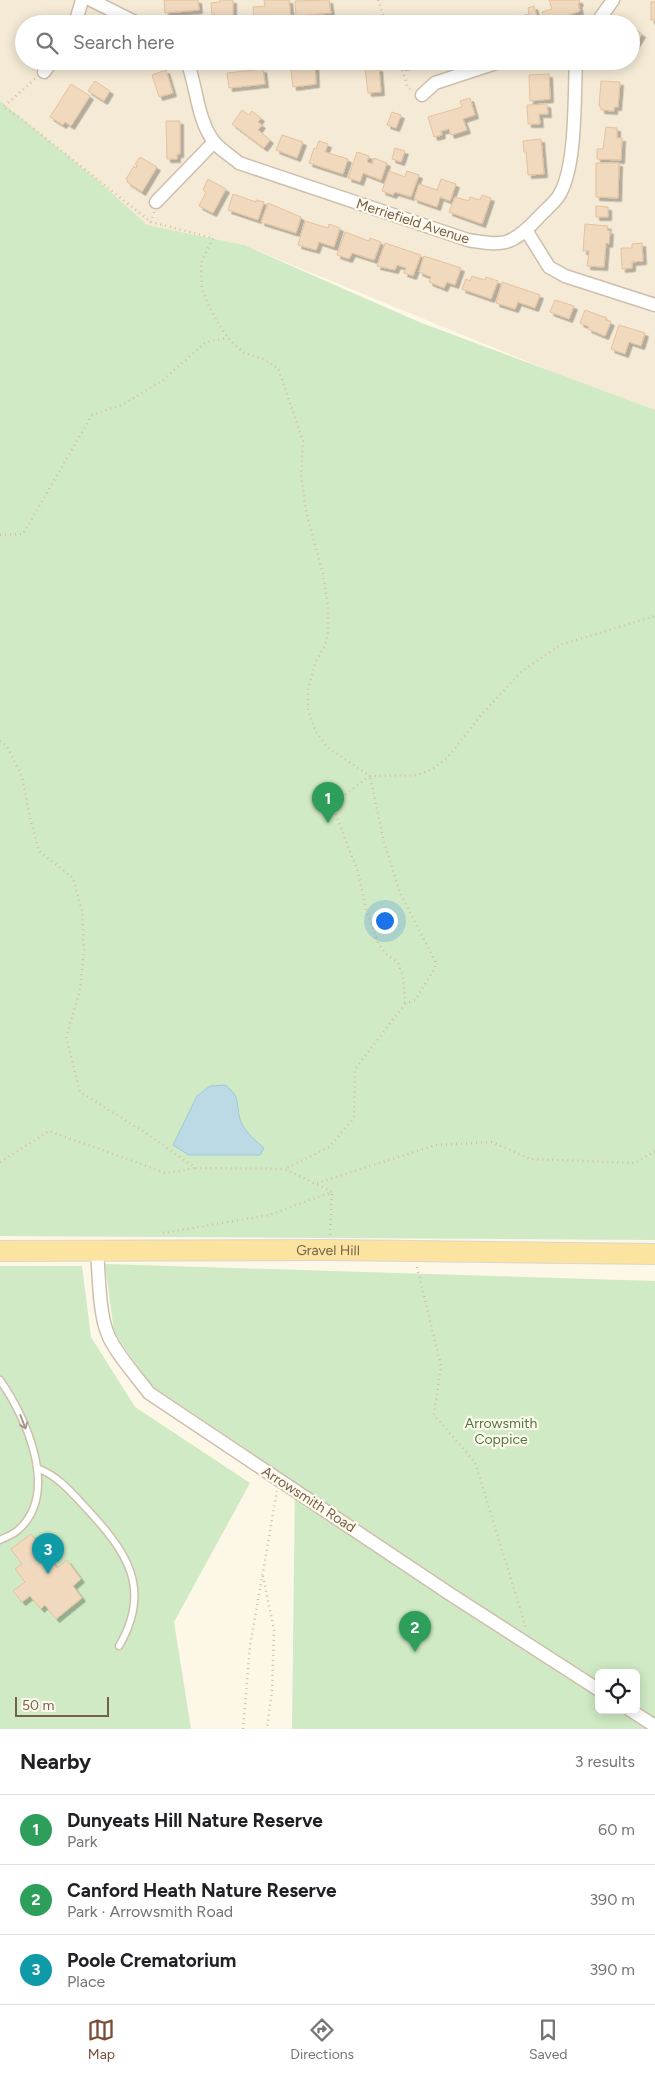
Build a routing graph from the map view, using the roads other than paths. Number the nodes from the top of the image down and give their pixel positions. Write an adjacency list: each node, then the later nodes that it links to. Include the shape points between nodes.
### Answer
1 (82, 0): 4 (street)
2 (91, 0): 5 (street)
3 (613, 0): 6 (street)
4 (78, 15)
5 (121, 15)
6 (602, 15)
7 (190, 70): 11 (street, Merriefield Avenue, via 203,120)
8 (475, 70): 10 (street, via 435,83)
9 (576, 70): 13 (street, Merriefield Avenue, via 566,180 558,198)
10 (422, 95)
11 (214, 142): 12 (street); 13 (street, Merriefield Avenue, via 238,163 468,240 495,245 510,242)
12 (156, 202)
13 (526, 230): 14 (street, via 549,267 565,276)
14 (655, 305)
15 (0, 1251): 16 (main road, Gravel Hill)
16 (97, 1251): 17 (main road, Gravel Hill); 23 (street, Arrowsmith Road, via 107,1333 156,1398)
17 (655, 1254)
18 (0, 1380): 19 (lane)
19 (2, 1389): 20 (lane, one-way to 20, via 19,1411)
20 (39, 1469): 21 (lane, via 36,1500 24,1524); 22 (lane, via 50,1473 76,1497 114,1539 128,1564 136,1598 129,1627)
21 (0, 1540)
22 (119, 1646)
23 (595, 1687)
24 (636, 1714): 25 (street)
25 (655, 1726)

